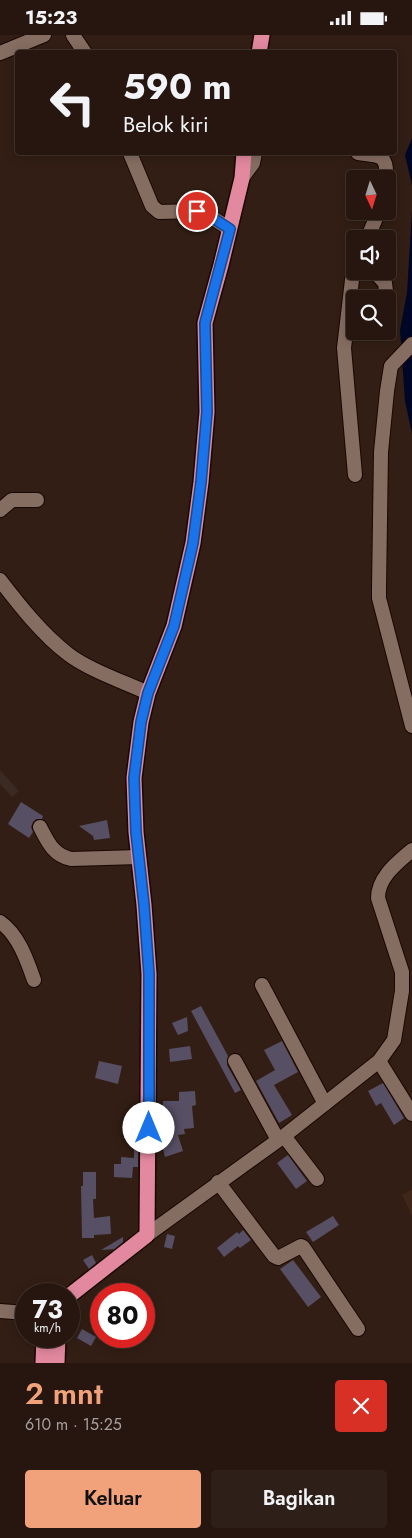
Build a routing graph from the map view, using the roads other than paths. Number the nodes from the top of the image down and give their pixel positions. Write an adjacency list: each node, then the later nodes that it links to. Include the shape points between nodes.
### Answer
1 (44, 35): 6 (street)
2 (73, 35): 4 (street)
3 (262, 35): 5 (highway)
4 (83, 50)
5 (260, 50)
6 (0, 53)
7 (131, 155): 13 (street, via 152,206 159,212 197,211)
8 (244, 155): 12 (highway)
9 (254, 155): 12 (street)
10 (377, 155): 11 (street, via 386,163)
11 (386, 170)
12 (242, 178): 13 (highway)
13 (230, 229): 20 (highway, via 205,323 207,412 193,543 174,626)
14 (352, 280): 16 (street, via 344,348)
15 (412, 344): 21 (street, via 391,366 386,391 381,452 379,589)
16 (355, 475)
17 (37, 500): 18 (street, via 12,500)
18 (0, 510)
19 (0, 580): 20 (street, via 40,628 68,655)
20 (148, 693): 24 (highway, via 134,778)
21 (412, 726)
22 (40, 827): 24 (street, via 54,851 62,857)
23 (412, 850): 29 (street, via 381,882 378,891 402,972 394,1040)
24 (139, 857): 35 (highway, via 149,974)
25 (0, 921): 26 (street, via 17,941)
26 (34, 980)
27 (262, 985): 30 (street)
28 (235, 1061): 32 (street)
29 (380, 1061): 30 (street); 31 (street)
30 (325, 1104): 32 (street)
31 (412, 1114)
32 (281, 1138): 33 (street); 34 (street)
33 (317, 1179)
34 (218, 1183): 35 (street); 39 (street, via 276,1257 303,1247)
35 (147, 1235): 36 (highway)
36 (80, 1287)
37 (0, 1311): 38 (street)
38 (15, 1312)
39 (358, 1329)
40 (44, 1348): 42 (highway)
41 (58, 1348): 43 (highway)
42 (43, 1363)
43 (58, 1363)

